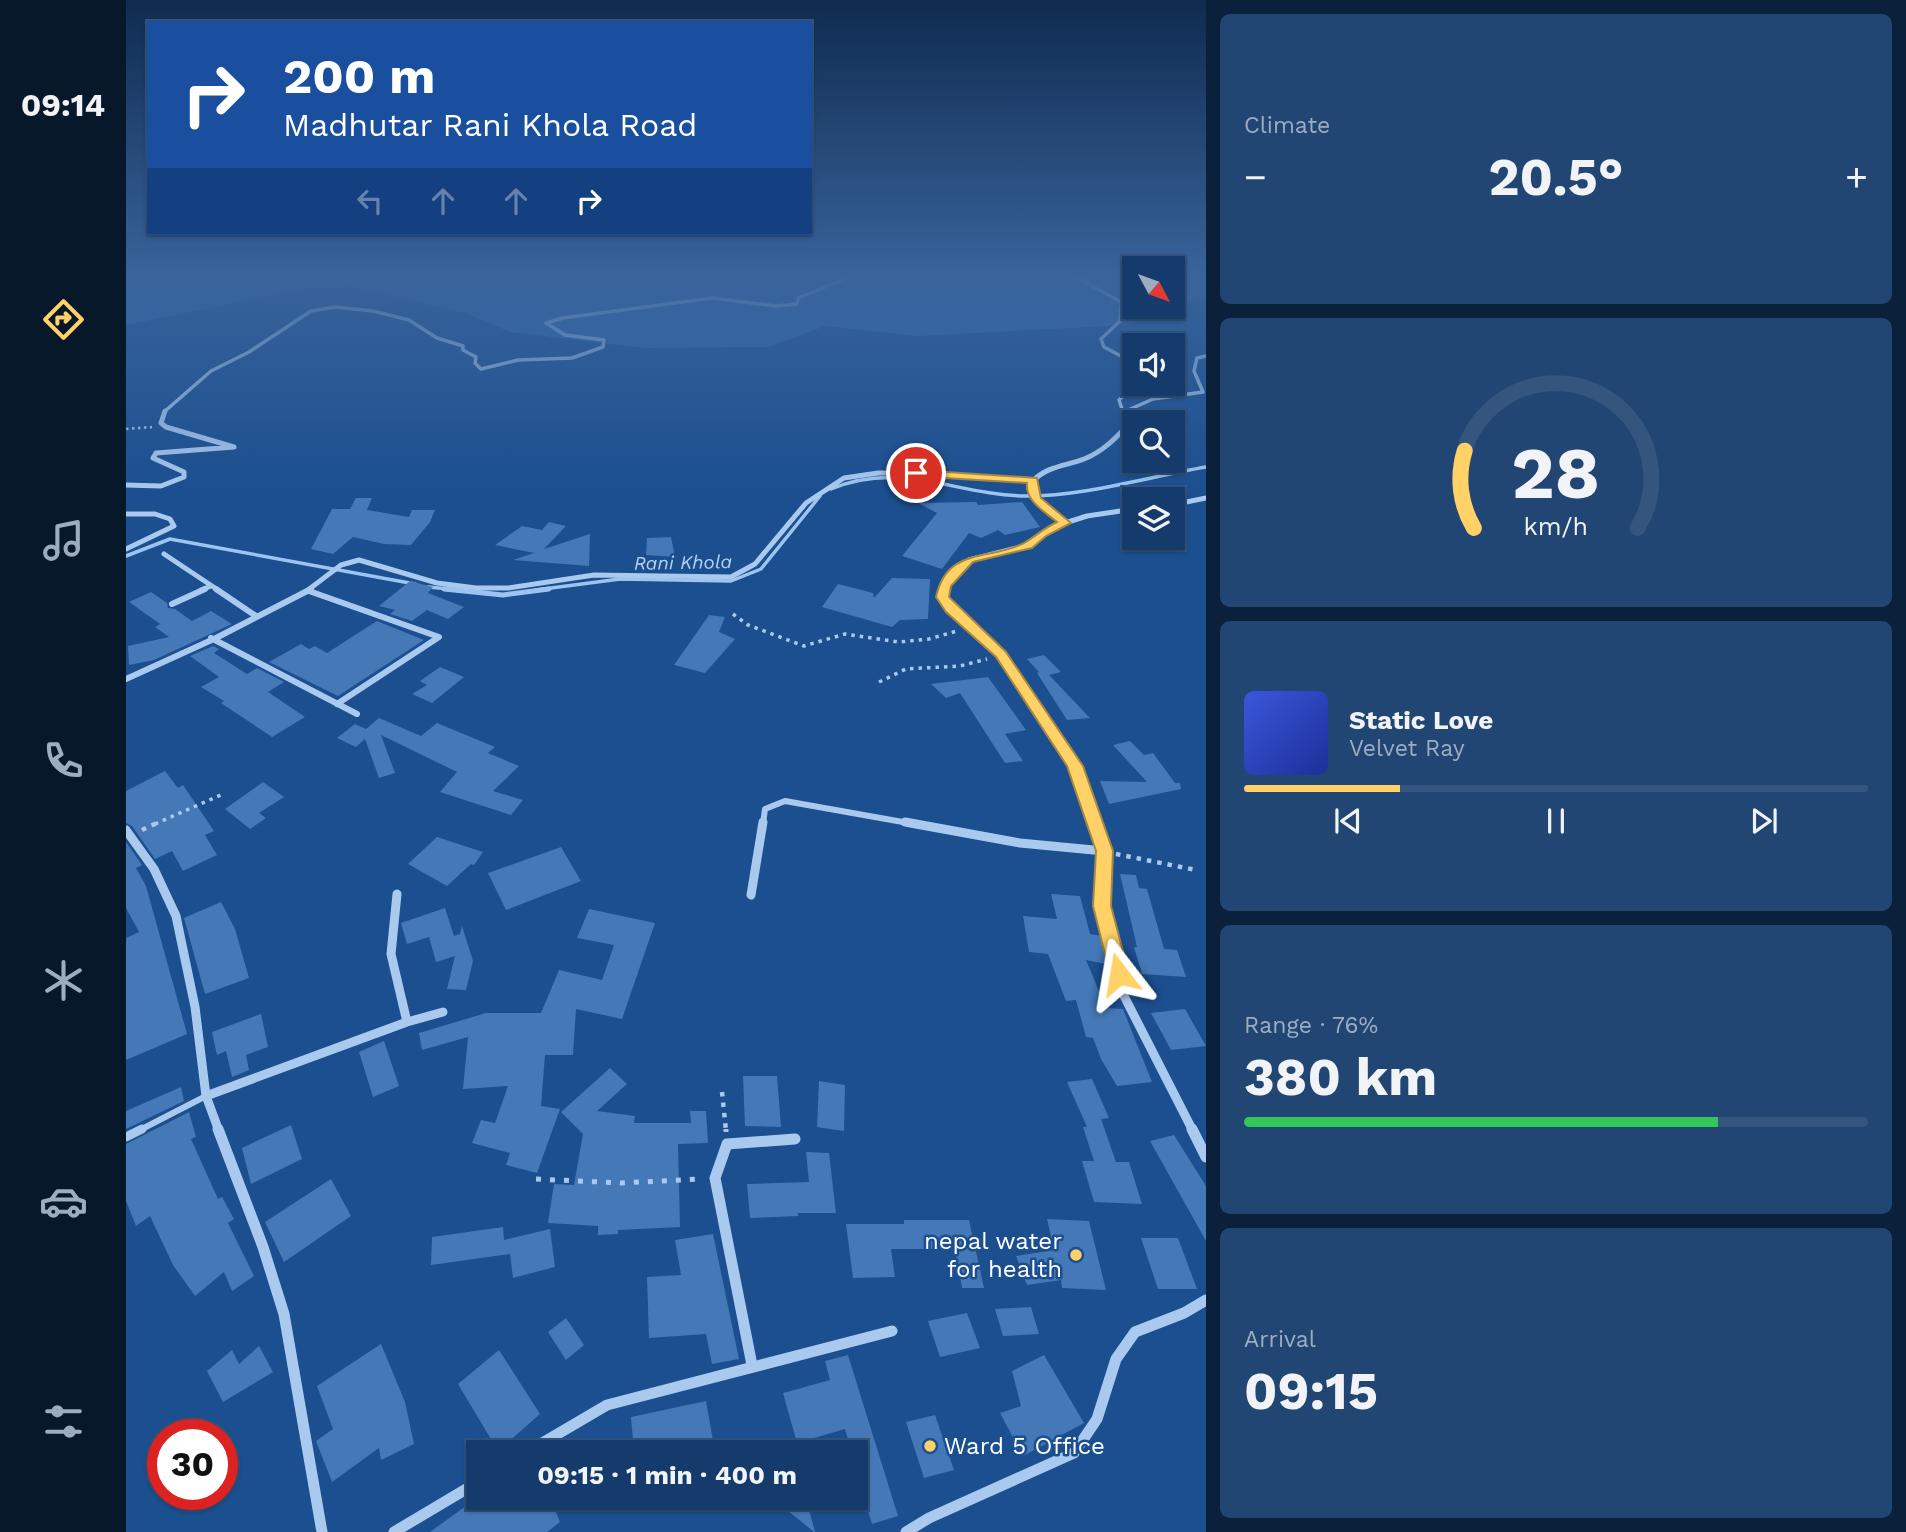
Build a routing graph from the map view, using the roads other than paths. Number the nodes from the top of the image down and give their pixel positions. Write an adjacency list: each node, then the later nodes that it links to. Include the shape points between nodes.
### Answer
1 (256, 347): 11 (street, via 211,371 166,410 161,423 179,433 234,447 156,453 153,458 184,472 184,477 161,486)
2 (463, 347): 3 (street, via 476,357 481,369 518,360 573,360)
3 (602, 347)
4 (1105, 347): 6 (street)
5 (1206, 356): 7 (street, via 1193,364 1193,374)
6 (1122, 357)
7 (1203, 387): 8 (street, via 1198,395 1153,399)
8 (1127, 410)
9 (1122, 432): 10 (street, via 1084,459 1049,469)
10 (1034, 481): 16 (street, via 1037,499); 20 (street, via 916,473 844,478 806,503 755,564 731,577 594,575 508,588 476,588 438,583 359,560 338,565)
11 (126, 485)
12 (1206, 498): 13 (street)
13 (1185, 502)
14 (1122, 511): 16 (street)
15 (126, 514): 17 (street, via 155,514 170,519 174,526)
16 (1065, 523): 28 (street, via 1028,545 969,560 945,585 942,597 1001,654 1075,766)
17 (126, 549)
18 (164, 554): 19 (street)
19 (211, 586): 21 (street); 22 (street)
20 (309, 591): 22 (street); 25 (street, via 439,637)
21 (172, 604)
22 (256, 615): 23 (street)
23 (211, 638): 24 (street); 25 (street)
24 (126, 679)
25 (337, 704): 26 (street)
26 (357, 714)
27 (128, 833): 33 (street, via 155,869 176,916 195,1007)
28 (1104, 851): 30 (street, via 1020,843 785,802 765,809); 36 (street, via 1102,906 1123,994)
29 (397, 894): 32 (street, via 391,954)
30 (751, 895)
31 (443, 1012): 32 (street)
32 (407, 1022): 33 (street)
33 (206, 1096): 34 (lane); 42 (street, via 284,1314)
34 (126, 1137)
35 (794, 1139): 39 (street, via 727,1144 715,1178)
36 (1206, 1157)
37 (1206, 1300): 44 (street, via 1135,1332 1116,1359 1097,1419 1074,1453)
38 (892, 1331): 39 (street)
39 (752, 1365): 40 (street, via 607,1405)
40 (547, 1440)
41 (466, 1489): 43 (street)
42 (322, 1532)
43 (394, 1532)
44 (906, 1532)

